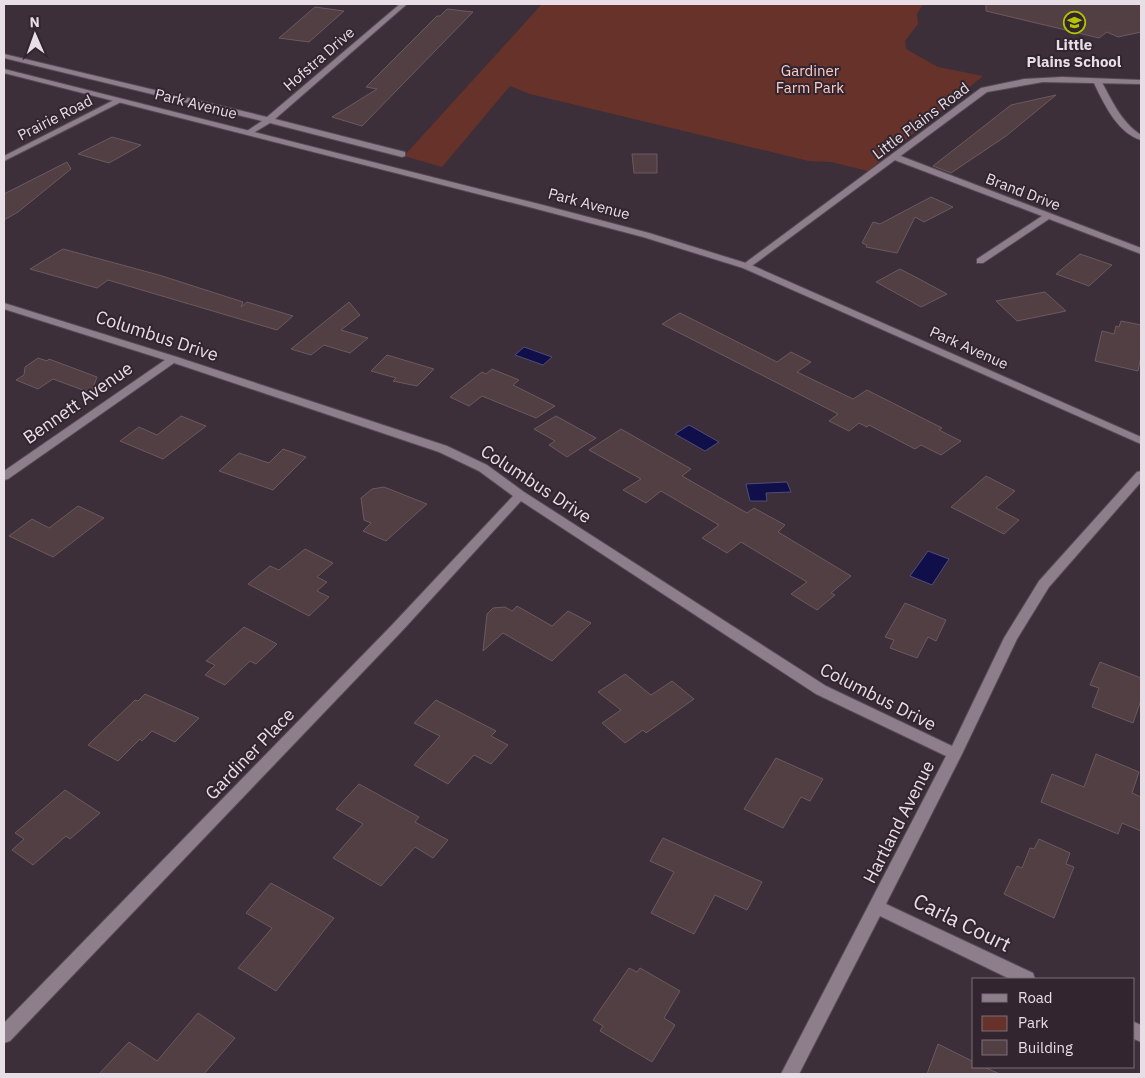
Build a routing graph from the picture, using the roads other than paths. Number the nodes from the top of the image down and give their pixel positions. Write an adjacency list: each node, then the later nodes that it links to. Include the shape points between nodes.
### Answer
1 (392, 4): 2 (street)
2 (403, 4): 8 (street, Hofstra Drive)
3 (4, 56): 8 (street)
4 (4, 72): 7 (street, Park Avenue)
5 (1097, 81): 6 (street, Little Plains Road); 10 (street, via 1119,119); 12 (street, Little Plains Road, via 1041,79 984,90)
6 (1141, 82)
7 (120, 101): 9 (street, Park Avenue); 13 (street, Prairie Road)
8 (269, 120): 9 (street, Hofstra Drive); 11 (street)
9 (250, 133): 17 (street, Park Avenue, via 637,232)
10 (1141, 138)
11 (402, 154)
12 (895, 157): 14 (street, Brand Drive); 17 (street, Little Plains Road)
13 (4, 159)
14 (1048, 216): 15 (street, Brand Drive); 16 (street)
15 (1141, 251)
16 (980, 261)
17 (746, 266): 20 (street, Park Avenue)
18 (4, 306): 19 (street, Columbus Drive)
19 (173, 359): 22 (street, Bennett Avenue); 23 (street, Columbus Drive, via 443,449 483,468)
20 (1141, 441)
21 (1141, 475): 24 (street, Hartland Avenue, via 1044,584 1011,638)
22 (4, 476)
23 (520, 496): 24 (street, Columbus Drive, via 821,690); 27 (street, Gardiner Place)
24 (955, 754): 25 (street, Hartland Avenue)
25 (877, 907): 26 (street, Carla Court); 28 (street, Hartland Avenue)
26 (1025, 978)
27 (4, 1035)
28 (790, 1074)

